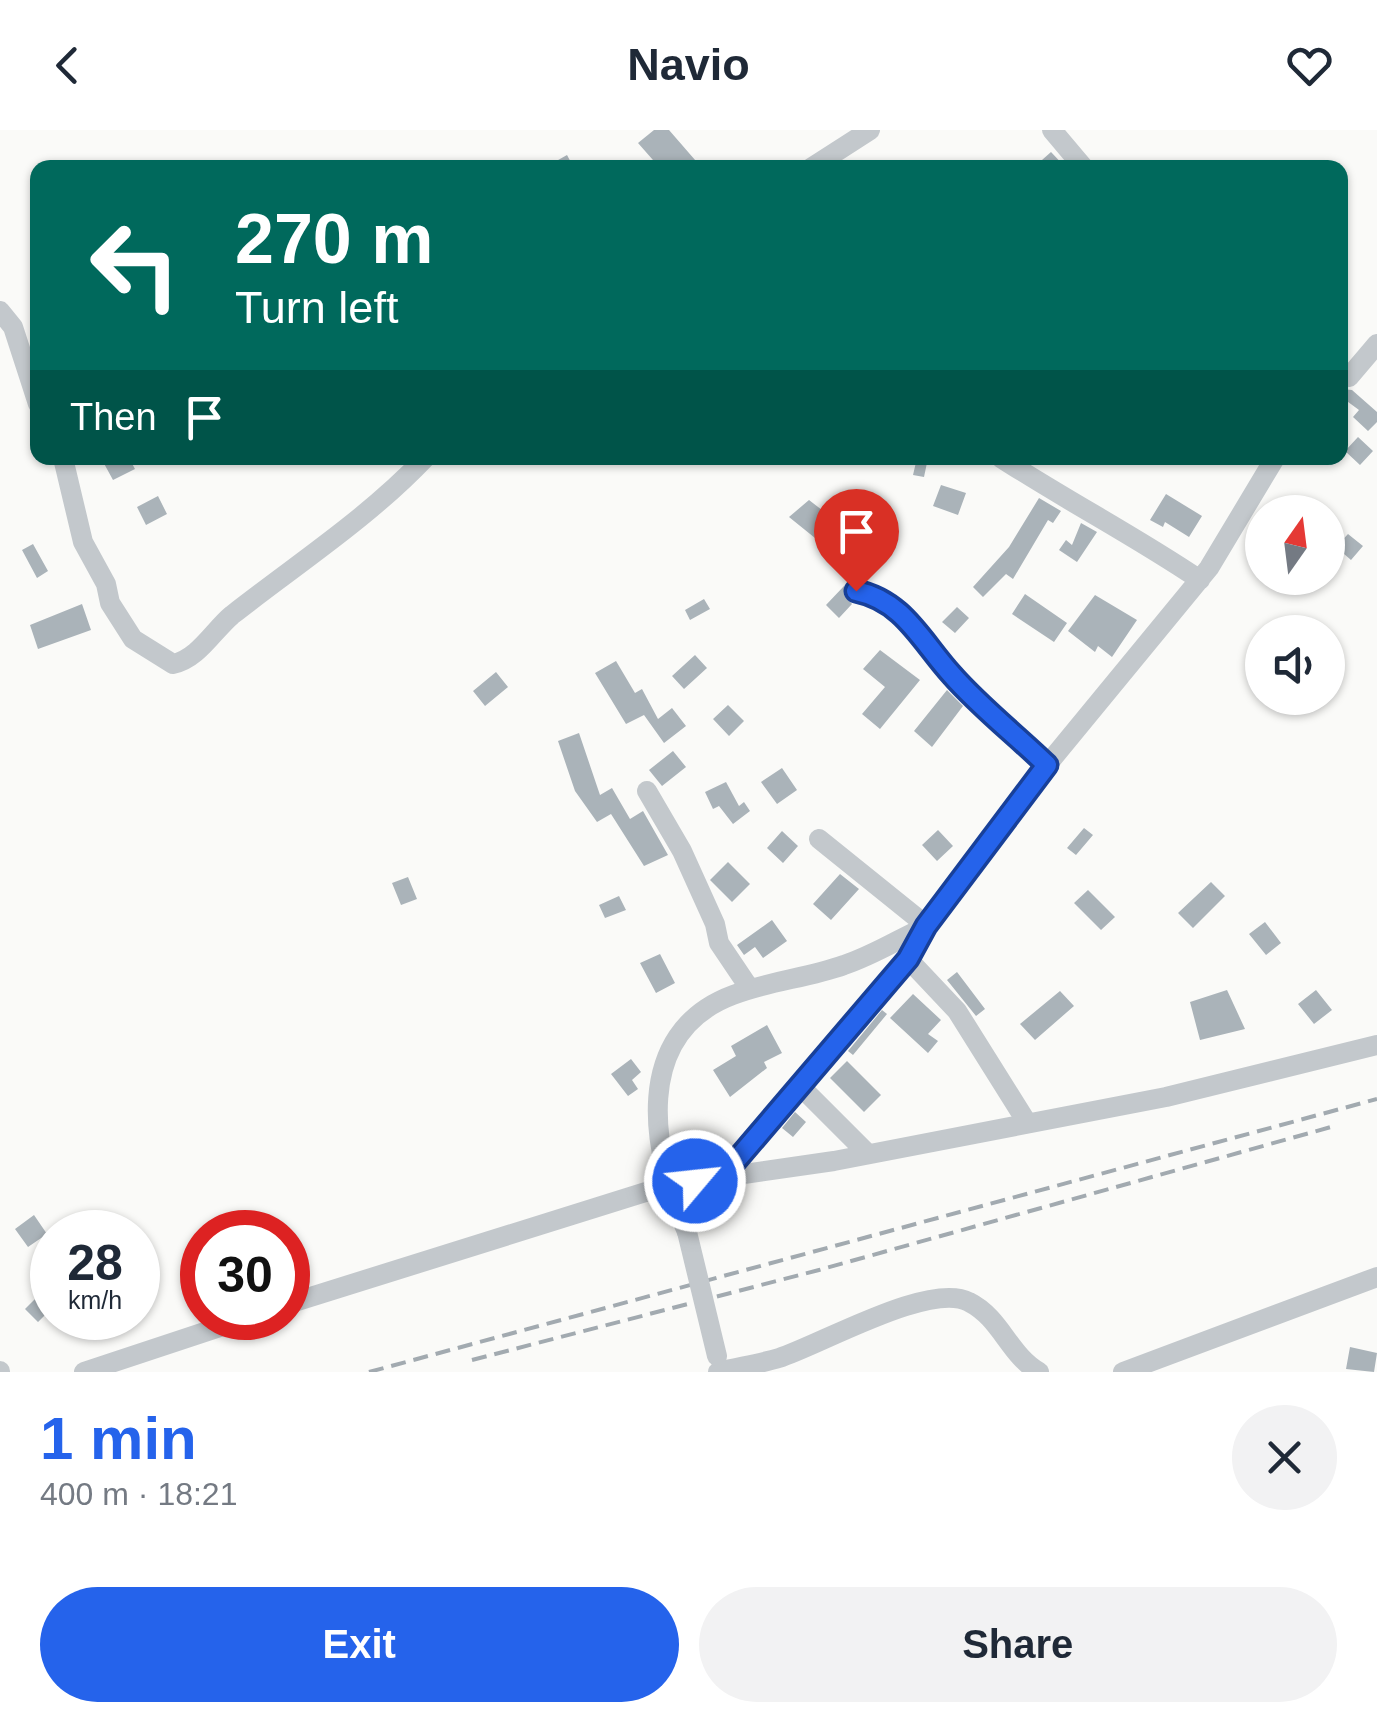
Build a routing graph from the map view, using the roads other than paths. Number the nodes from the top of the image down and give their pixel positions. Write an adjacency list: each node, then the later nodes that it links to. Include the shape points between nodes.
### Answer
1 (870, 130): 3 (street)
2 (1052, 130): 4 (street)
3 (823, 160)
4 (1077, 160)
5 (0, 312): 9 (street, via 14,326)
6 (1377, 344): 7 (street)
7 (1348, 373)
8 (1377, 376): 10 (street)
9 (30, 378)
10 (1348, 378)
11 (65, 465): 12 (street, via 83,542 110,603 132,638 173,664 191,656)
12 (419, 465)
13 (1012, 465): 15 (street)
14 (1271, 465): 15 (street)
15 (1200, 580): 17 (street)
16 (856, 591): 17 (street, via 904,614 952,676)
17 (1047, 765): 20 (street)
18 (647, 791): 22 (street, via 682,851 719,944)
19 (819, 839): 20 (street)
20 (926, 926): 21 (street); 22 (street, via 844,966)
21 (908, 959): 24 (street); 25 (street, via 957,1010)
22 (750, 990): 28 (street, via 687,1024 663,1068 656,1136)
23 (1377, 1046): 25 (street, via 1166,1097)
24 (800, 1085): 26 (street); 27 (street)
25 (1026, 1121): 26 (street)
26 (868, 1154): 27 (street)
27 (722, 1177): 28 (street)
28 (668, 1185): 30 (street); 32 (street, bridge)
29 (1377, 1277): 35 (street)
30 (310, 1297)
31 (181, 1340): 33 (street)
32 (719, 1368): 34 (street, via 780,1357 930,1300 966,1299 996,1322 1022,1363)
33 (84, 1372)
34 (1039, 1372)
35 (1123, 1372)

